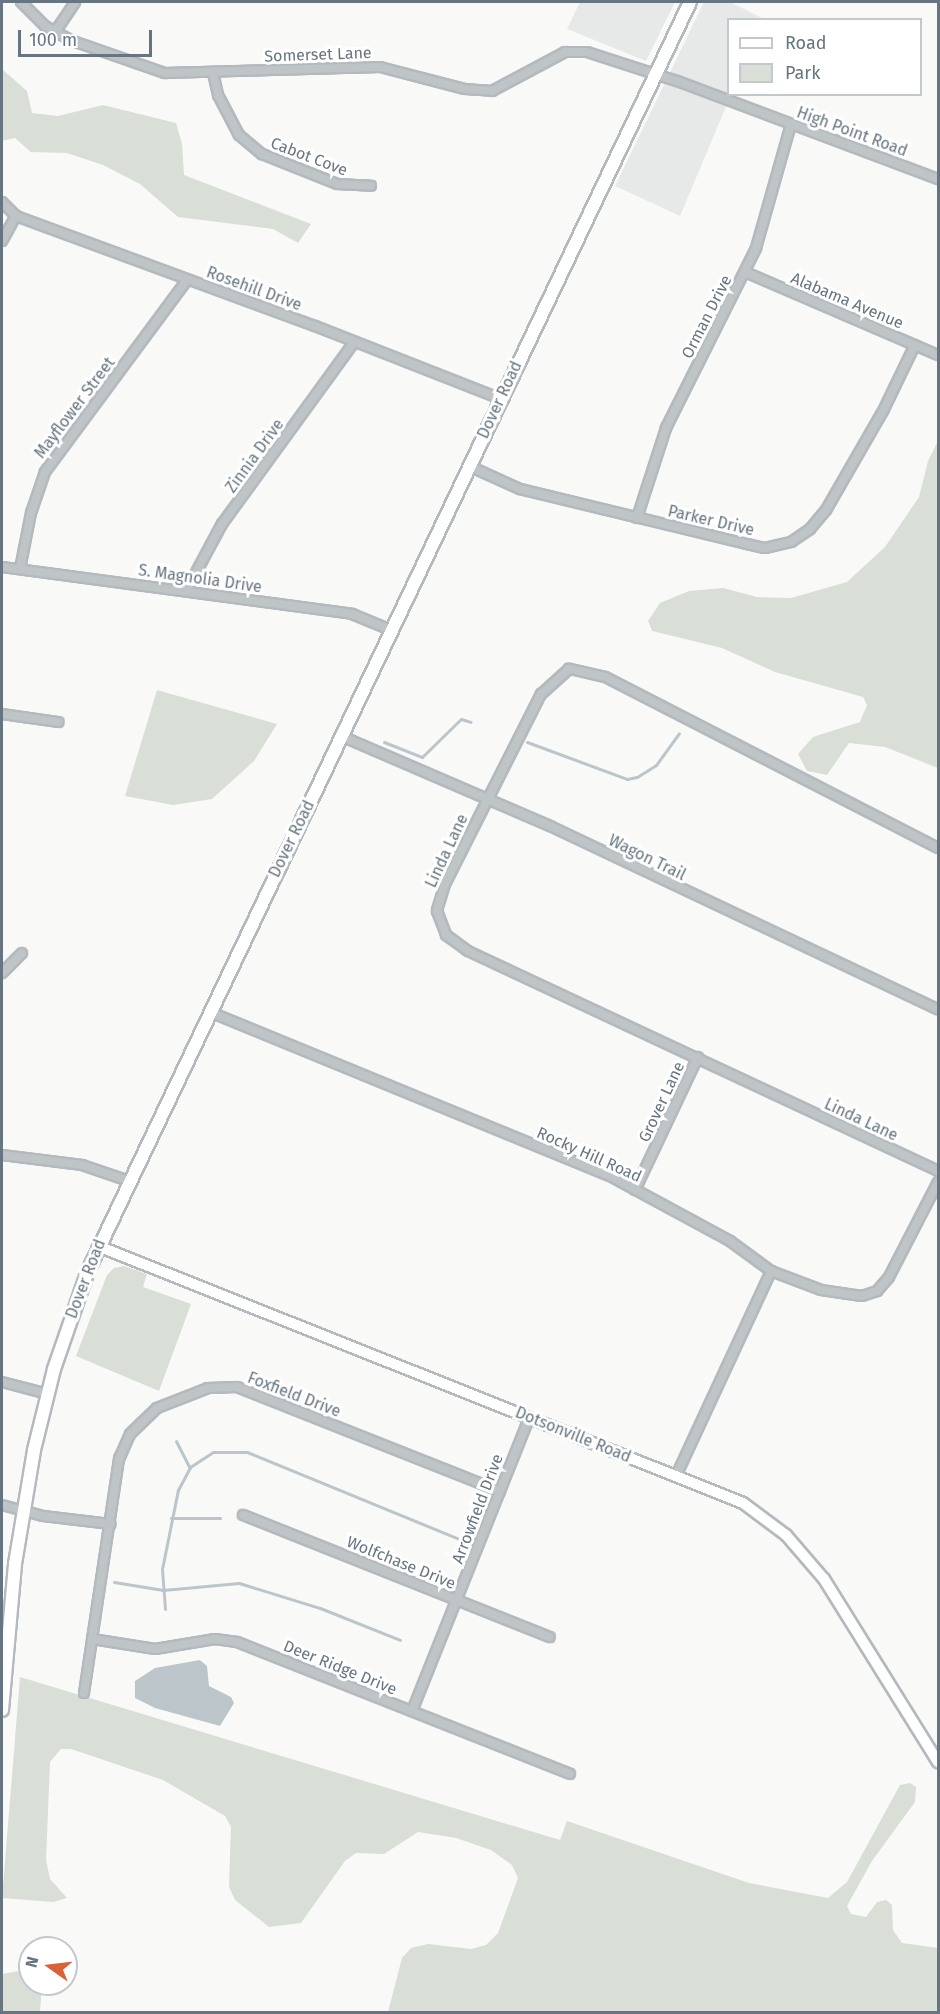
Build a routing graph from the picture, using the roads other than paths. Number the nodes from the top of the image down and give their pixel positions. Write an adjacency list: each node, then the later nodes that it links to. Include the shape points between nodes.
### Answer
1 (21, 2): 4 (street, Somerset Lane)
2 (75, 2): 4 (street)
3 (690, 2): 6 (main road, Dover Road)
4 (55, 32): 5 (street, Somerset Lane, via 152,71)
5 (213, 73): 6 (street, Somerset Lane, via 380,67 474,91 492,91 555,56 579,50); 9 (street, Cabot Cove, via 218,95 239,135 262,154 337,184)
6 (655, 73): 7 (street, High Point Road); 18 (main road, Dover Road)
7 (792, 124): 8 (street, High Point Road); 13 (street, Orman Drive, via 772,198)
8 (939, 179)
9 (372, 186)
10 (2, 201): 11 (street, Rosehill Drive)
11 (16, 216): 12 (street); 14 (street, Rosehill Drive)
12 (2, 241)
13 (745, 272): 16 (street, Alabama Avenue); 20 (street, Orman Drive, via 666,428)
14 (187, 280): 15 (street, Rosehill Drive); 22 (street, Mayflower Street, via 45,472 30,513)
15 (354, 342): 18 (street, Rosehill Drive); 23 (street, Zinnia Drive, via 222,524)
16 (915, 345): 17 (street, Alabama Avenue); 20 (street, Parker Drive, via 884,410 826,510 810,529 791,542 765,548)
17 (939, 355)
18 (501, 399): 19 (main road, Dover Road)
19 (469, 466): 20 (street, Parker Drive, via 520,489); 24 (main road, Dover Road)
20 (637, 518)
21 (2, 567): 22 (street, S. Magnolia Drive)
22 (20, 570): 23 (street, S. Magnolia Drive)
23 (186, 591): 24 (street, S. Magnolia Drive, via 352,614)
24 (391, 630): 27 (main road, Dover Road)
25 (2, 714): 26 (street)
26 (58, 722)
27 (341, 736): 28 (street, Wagon Trail); 33 (main road, Dover Road)
28 (487, 800): 29 (street, Linda Lane, via 541,694 563,671 584,669); 32 (street, Wagon Trail); 34 (street, Linda Lane, via 441,892 437,919 446,935 468,951)
29 (939, 848)
30 (22, 953): 31 (street)
31 (2, 973)
32 (939, 1009)
33 (210, 1012): 37 (main road, Dover Road); 39 (street, Rocky Hill Road, via 610,1176)
34 (698, 1057): 36 (street, Linda Lane); 39 (street, Grover Lane)
35 (2, 1155): 37 (street, via 82,1165)
36 (939, 1172)
37 (129, 1181): 40 (main road, Dover Road)
38 (939, 1182): 41 (street, Rocky Hill Road, via 889,1277 877,1291 844,1296 799,1284)
39 (635, 1190): 41 (street, Rocky Hill Road, via 730,1241)
40 (98, 1246): 43 (main road, Dover Road, via 70,1317); 44 (main road, Dotsonville Road)
41 (771, 1271): 45 (street)
42 (2, 1382): 43 (street)
43 (48, 1394): 48 (main road, Dover Road)
44 (530, 1418): 45 (main road, Dotsonville Road); 46 (street, Arrowfield Drive)
45 (676, 1476): 57 (main road, Dotsonville Road, via 743,1503 786,1535 824,1579)
46 (500, 1491): 50 (street, Foxfield Drive, via 243,1389 218,1386 157,1408 130,1434 119,1459); 51 (street, Arrowfield Drive)
47 (2, 1505): 48 (street)
48 (22, 1511): 50 (street); 55 (main road, Dover Road)
49 (243, 1515): 51 (street, Wolfchase Drive)
50 (111, 1524): 53 (street, Foxfield Drive)
51 (457, 1600): 52 (street, Wolfchase Drive); 56 (street, Arrowfield Drive)
52 (550, 1637)
53 (93, 1639): 54 (street, Foxfield Drive); 56 (street, Deer Ridge Drive, via 161,1649 229,1640)
54 (84, 1693)
55 (2, 1710)
56 (412, 1711): 58 (street, Deer Ridge Drive)
57 (939, 1762)
58 (570, 1774)

